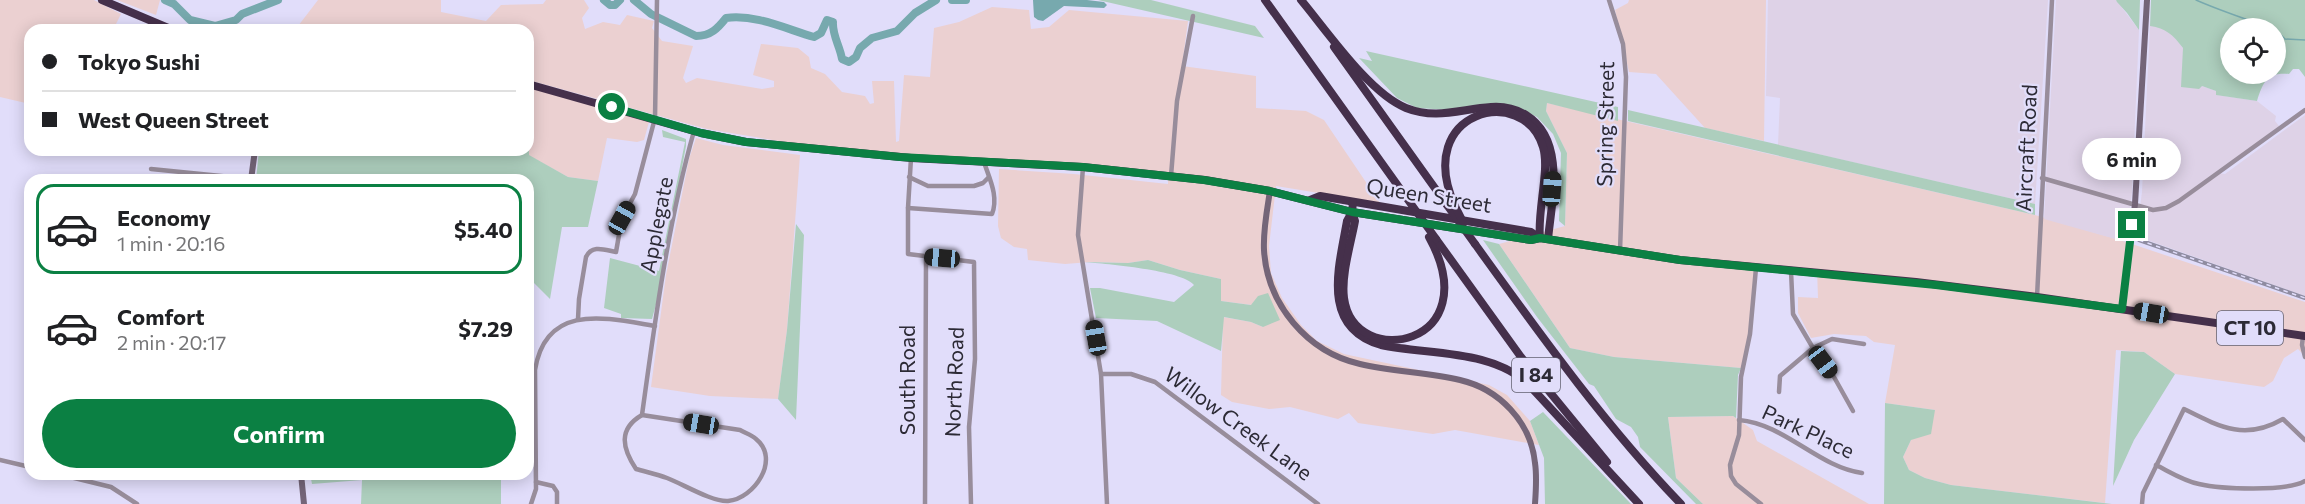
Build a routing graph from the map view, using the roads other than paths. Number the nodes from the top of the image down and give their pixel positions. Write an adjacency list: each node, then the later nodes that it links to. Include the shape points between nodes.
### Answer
1 (102, 0): 9 (highway)
2 (657, 0): 13 (street)
3 (1265, 0): 31 (highway, bridge)
4 (1301, 0): 10 (highway)
5 (1609, 0): 33 (street, Spring Street, via 1623,45 1626,77)
6 (2052, 0): 25 (street, Aircraft Road)
7 (2147, 0): 27 (street)
8 (1193, 16): 22 (street, via 1177,101)
9 (159, 24)
10 (1328, 36): 28 (highway); 32 (highway, via 1390,99 1413,111 1441,115 1504,107 1537,124 1550,145 1553,161)
11 (534, 86): 13 (highway, Queen Street / CT 10)
12 (2305, 111): 27 (street, via 2180,201 2153,210)
13 (655, 118): 14 (highway, Queen Street / CT 10); 39 (street, Applegate, via 635,194 622,218 616,252 588,252)
14 (694, 131): 16 (highway, Queen Street / CT 10, via 746,142); 40 (street, Applegate)
15 (254, 156): 21 (street)
16 (911, 158): 17 (highway, Queen Street / CT 10); 23 (street)
17 (984, 162): 18 (highway, Queen Street / CT 10); 24 (street)
18 (1083, 167): 22 (highway, Queen Street / CT 10); 45 (street, via 1078,235)
19 (151, 169): 20 (street)
20 (201, 174)
21 (252, 174)
22 (1171, 176): 26 (highway, Queen Street / CT 10)
23 (909, 177): 24 (street, via 928,186 974,186); 30 (street)
24 (988, 178): 30 (street, via 994,188 992,214)
25 (2042, 178): 27 (street); 37 (street, Aircraft Road)
26 (1270, 191): 29 (highway, Queen Street / CT 10, via 1318,204); 67 (street, via 1264,231 1265,264 1276,296 1294,324 1318,345 1346,360 1463,381 1496,396 1517,417 1530,442 1535,462)
27 (2135, 204): 38 (street)
28 (1451, 206): 32 (highway, via 1444,162 1455,132 1479,115 1498,112 1515,116 1532,128 1544,154 1539,224); 70 (highway, I 84, bridge, via 1585,393)
29 (1353, 207): 31 (highway, via 1355,220 1344,299 1359,327 1376,337 1396,340 1418,335 1441,311 1444,276); 32 (highway, Queen Street / CT 10, via 1531,240); 68 (highway, via 1347,221 1337,292 1344,316 1354,331 1381,345 1485,361 1509,370 1529,385)
30 (908, 208): 34 (street, via 908,254)
31 (1432, 238): 69 (highway, I 84, via 1543,384)
32 (1544, 239): 33 (highway, Queen Street / CT 10)
33 (1620, 251): 35 (highway, Queen Street / CT 10)
34 (926, 257): 63 (street, South Road); 64 (street, North Road, via 974,262)
35 (1756, 268): 36 (highway, Queen Street / CT 10); 49 (street)
36 (1791, 271): 37 (highway, Queen Street / CT 10); 43 (street, via 1793,314)
37 (2037, 297): 38 (highway, Queen Street / CT 10)
38 (2122, 309): 41 (highway, Queen Street / CT 10)
39 (578, 319): 40 (street); 58 (street, via 553,333 536,363)
40 (655, 326): 48 (street, Applegate)
41 (2304, 336): 44 (street)
42 (1864, 344): 43 (street, via 1832,339)
43 (1813, 348): 46 (street, via 1780,376); 47 (street)
44 (2305, 357)
45 (1101, 374): 65 (street); 66 (street, Willow Creek Lane, via 1131,374 1158,384)
46 (1779, 392)
47 (1853, 411)
48 (642, 415): 48 (street, Applegate, via 748,434 762,445 766,467 762,476 738,499 726,501 636,469 626,454 624,439 631,421)
49 (1739, 420): 54 (street, Park Place, via 1776,432 1848,471); 71 (street, via 1731,476 1741,490)
50 (2305, 440): 52 (street, via 2283,419 2262,429 2246,431 2218,426 2184,409)
51 (0, 460): 53 (street)
52 (2156, 465): 57 (street, via 2185,480 2212,487 2283,488); 72 (street)
53 (24, 466)
54 (1862, 473)
55 (82, 480): 59 (street, via 111,487)
56 (302, 480): 60 (street)
57 (2305, 481)
58 (536, 482): 61 (street); 62 (street, via 553,486)
59 (138, 504)
60 (304, 504)
61 (531, 504)
62 (557, 504)
63 (925, 504)
64 (971, 504)
65 (1107, 504)
66 (1318, 504)
67 (1535, 504)
68 (1639, 504)
69 (1645, 504)
70 (1681, 504)
71 (1761, 504)
72 (2142, 504)

